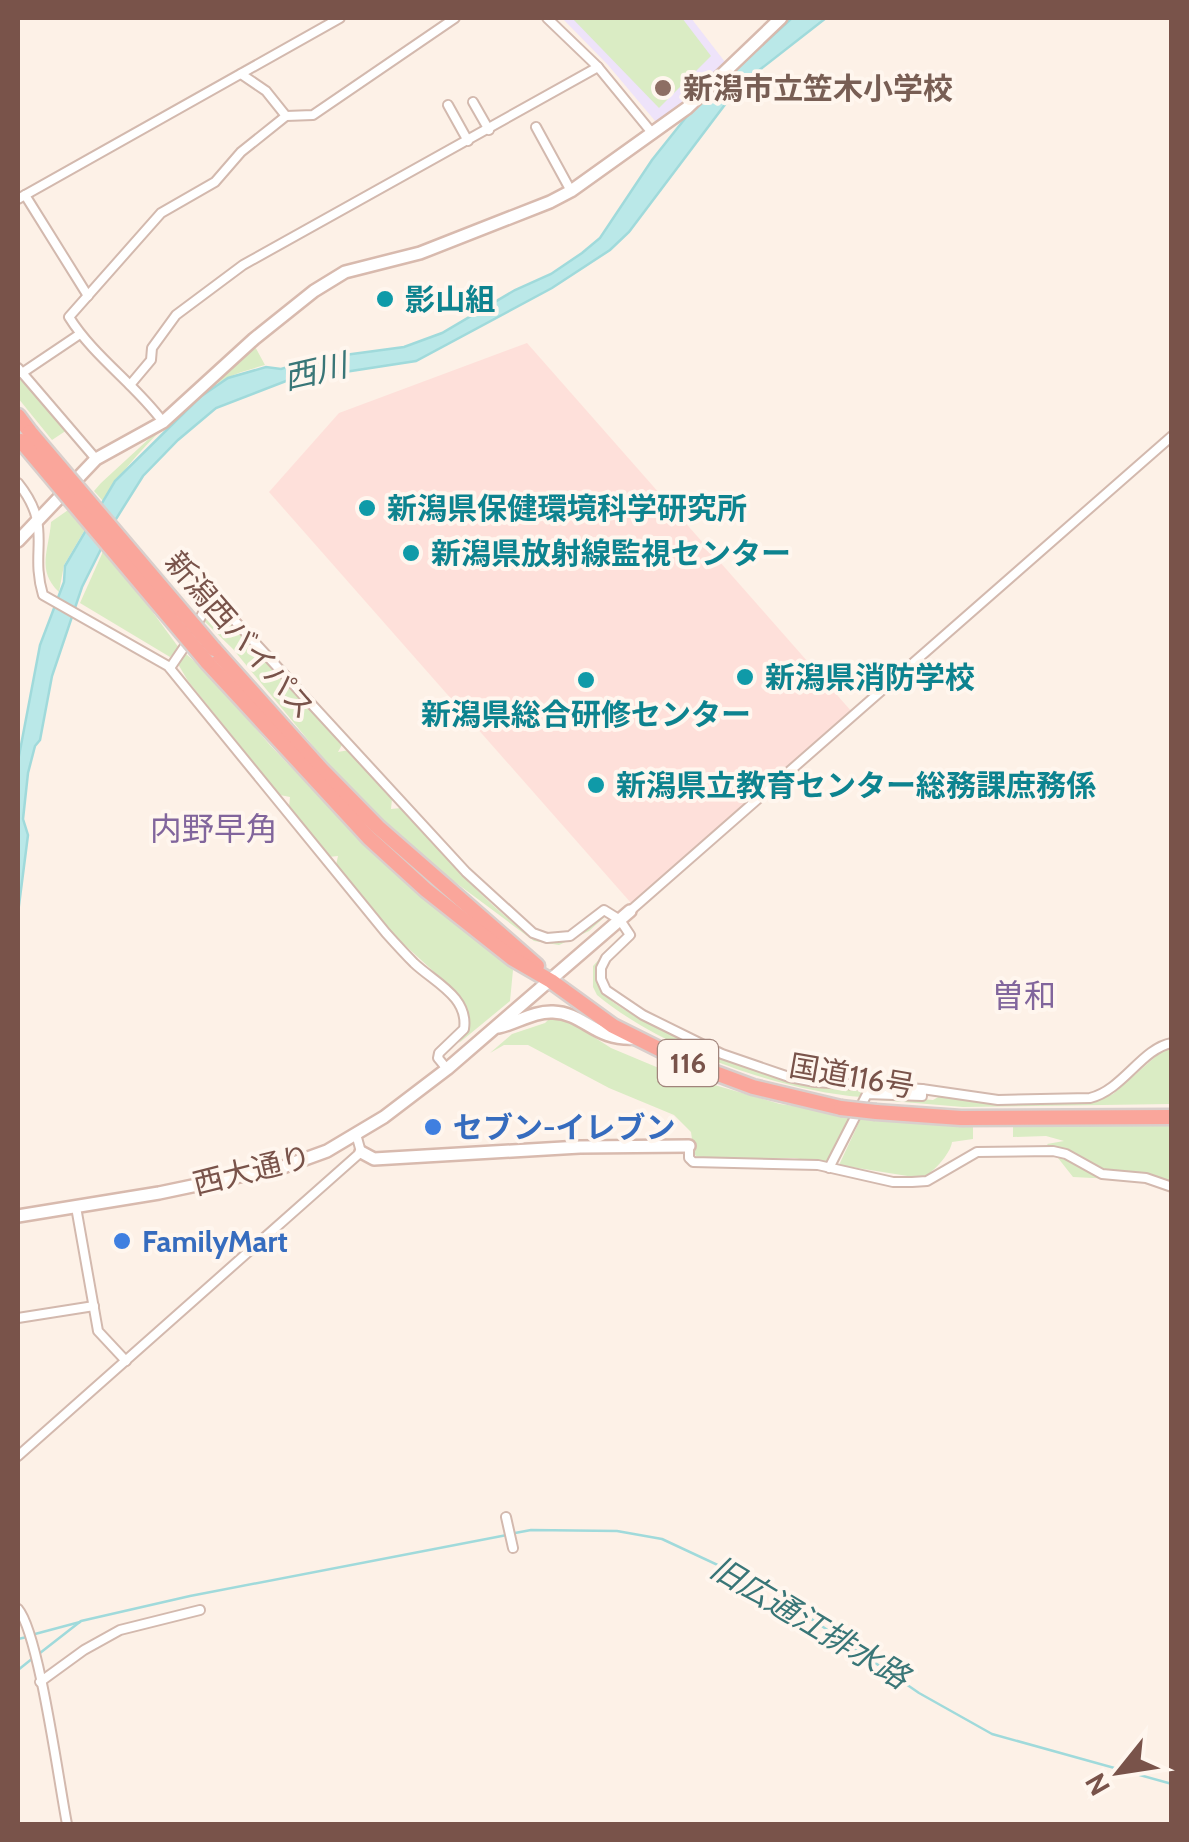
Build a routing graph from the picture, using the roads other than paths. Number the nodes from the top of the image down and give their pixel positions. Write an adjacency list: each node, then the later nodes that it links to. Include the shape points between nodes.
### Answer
1 (340, 18): 6 (street)
2 (455, 18): 9 (street, via 313,115)
3 (546, 18): 5 (street)
4 (781, 18): 12 (street)
5 (598, 68): 11 (street); 12 (street)
6 (241, 74): 9 (street); 15 (street)
7 (472, 102): 11 (street)
8 (448, 105): 13 (street)
9 (286, 116): 16 (street, via 215,182 161,213)
10 (536, 127): 14 (street)
11 (489, 130): 13 (street)
12 (653, 134): 14 (street)
13 (468, 141): 19 (street, via 243,265 176,315)
14 (571, 191): 21 (street, via 420,253 345,272 254,339)
15 (21, 197): 16 (street)
16 (88, 296): 17 (street, via 69,317)
17 (80, 334): 18 (street); 19 (street)
18 (20, 371): 24 (street)
19 (130, 385): 21 (street)
20 (18, 416): 22 (highway, 新潟西バイパス / 116)
21 (163, 422): 24 (street)
22 (23, 436): 30 (highway, 新潟西バイパス / 116, bridge)
23 (1172, 436): 32 (street)
24 (96, 459): 26 (street)
25 (18, 483): 26 (street)
26 (38, 516): 27 (street); 31 (street, via 43,595)
27 (18, 541)
28 (196, 576): 29 (street)
29 (212, 596): 31 (street); 33 (street, via 466,872 533,932 570,936 604,910)
30 (210, 655): 34 (highway, 新潟西バイパス / 116, via 378,827); 34 (highway, 新潟西バイパス / 116, via 323,791 426,890 513,960)
31 (170, 668): 38 (street, via 386,933 458,1001 464,1029 438,1058)
32 (630, 910): 33 (street, 西大通り)
33 (620, 920): 34 (street, 西大通り); 39 (street, via 630,935 606,958 601,979 606,990 643,1015 722,1054 789,1077)
34 (551, 981): 35 (street, 西大通り); 36 (highway, 国道116号 / 116)
35 (494, 1028): 36 (street, via 556,1012 604,1036); 38 (street, 西大通り)
36 (636, 1038): 40 (highway, 国道116号 / 116, bridge, via 752,1087 841,1108 961,1118)
37 (1172, 1042): 39 (street, via 1090,1098 998,1100)
38 (447, 1069): 41 (street, 西大通り)
39 (922, 1090): 44 (street, via 922,1096 867,1094)
40 (1172, 1117)
41 (356, 1134): 43 (street); 46 (street, 西大通り, via 282,1167)
42 (690, 1146): 43 (street, via 374,1158); 44 (street, via 693,1162)
43 (361, 1152): 50 (street)
44 (829, 1168): 45 (street, via 912,1182 982,1150 1053,1151 1102,1174)
45 (1172, 1187)
46 (76, 1207): 47 (street, 西大通り); 48 (street)
47 (18, 1216)
48 (94, 1306): 49 (street); 50 (street, via 98,1330)
49 (18, 1318)
50 (126, 1361): 51 (street)
51 (18, 1456)
52 (506, 1517): 53 (street)
53 (513, 1548)
54 (18, 1609): 56 (street)
55 (200, 1610): 56 (street, via 120,1630)
56 (40, 1680): 57 (street)
57 (67, 1824)

